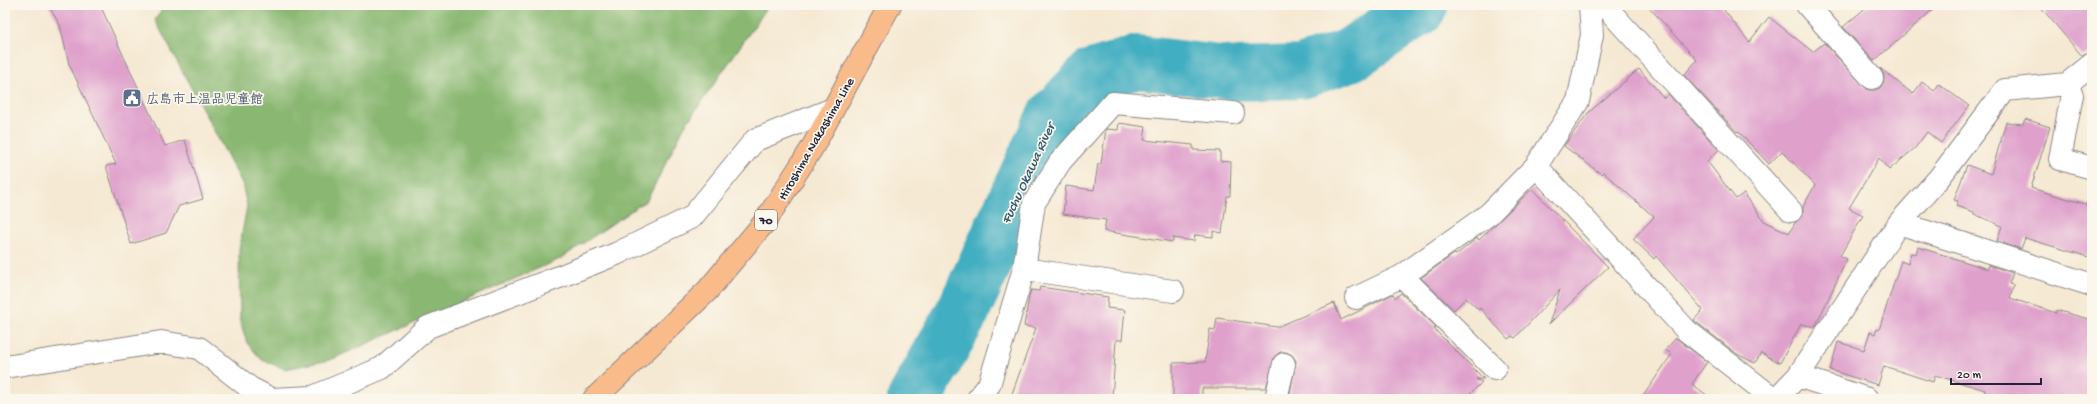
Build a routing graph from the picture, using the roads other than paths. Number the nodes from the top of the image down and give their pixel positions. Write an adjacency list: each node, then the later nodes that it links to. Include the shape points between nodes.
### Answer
1 (890, 5): 8 (main road, Hiroshima Nakashima Line / 70)
2 (1590, 5): 10 (street, via 1592,35 1578,101)
3 (1607, 5): 12 (street, via 1614,16)
4 (1807, 5): 6 (street)
5 (2092, 64): 7 (street)
6 (1872, 78)
7 (2067, 84): 11 (street, via 2072,95 2060,159); 13 (street, via 2005,90 1939,178)
8 (833, 109): 23 (main road, Hiroshima Nakashima Line / 70, via 789,186 737,258); 24 (street, via 755,140 692,217 616,254 428,327 382,368 312,397)
9 (1232, 113): 14 (street, via 1113,103 1060,162 1034,203)
10 (1536, 166): 15 (street, via 1489,214); 27 (street, via 1687,332)
11 (2092, 168)
12 (1791, 211)
13 (1899, 223): 16 (street); 22 (street)
14 (1024, 269): 17 (street); 25 (street, via 989,385)
15 (1402, 276): 18 (street); 21 (street)
16 (2092, 285)
17 (1173, 291)
18 (1356, 298)
19 (1284, 364): 26 (street)
20 (5, 367): 24 (street, via 161,342 199,348 250,388)
21 (1495, 369)
22 (1798, 376): 27 (street); 28 (street)
23 (604, 396)
24 (272, 399)
25 (978, 399)
26 (1276, 399)
27 (1775, 399)
28 (1867, 399)

